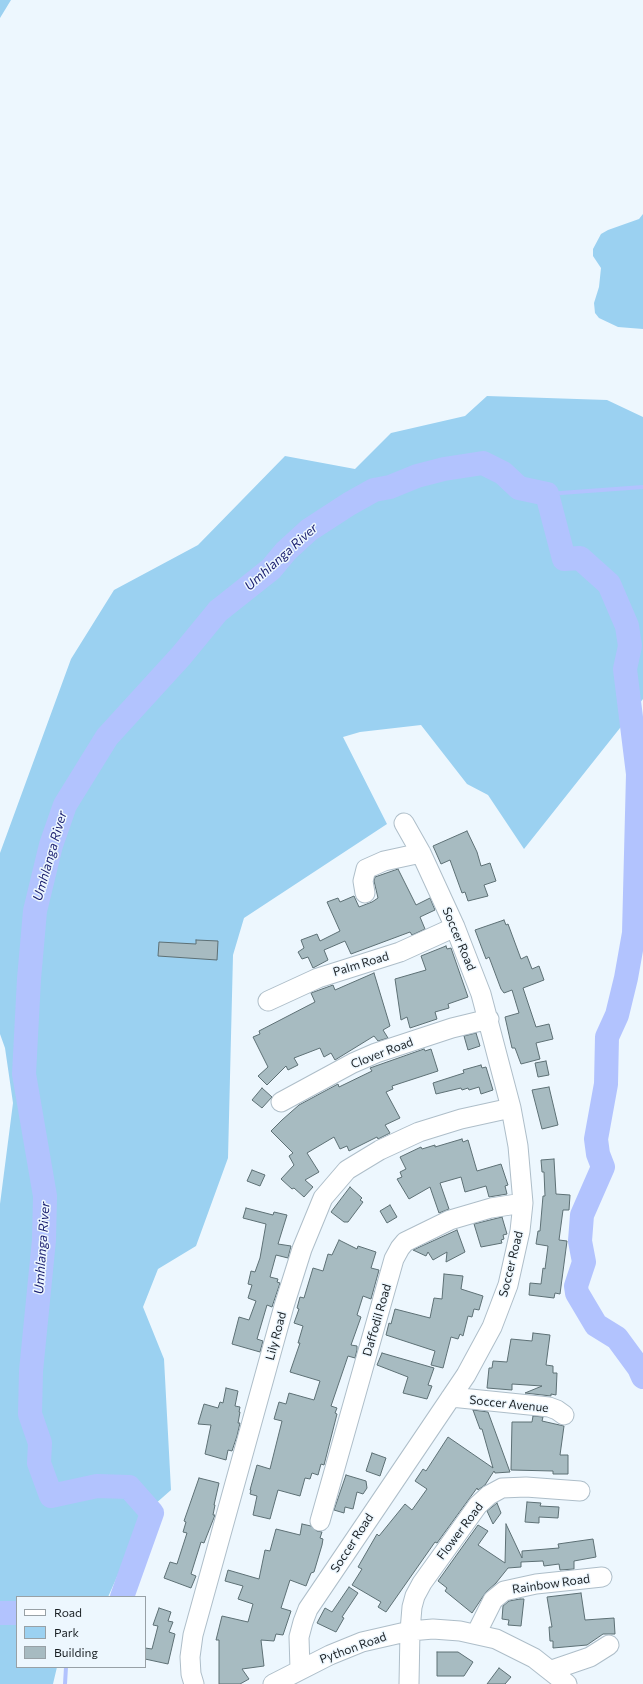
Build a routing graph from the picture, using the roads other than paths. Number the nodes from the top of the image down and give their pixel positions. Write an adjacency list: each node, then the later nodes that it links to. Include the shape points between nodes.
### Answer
1 (404, 823): 2 (street, Soccer Road)
2 (421, 853): 3 (street, via 366,869 363,881); 4 (street, Soccer Road)
3 (365, 893)
4 (455, 927): 5 (street, Palm Road, via 400,952 318,978); 6 (street, Soccer Road)
5 (268, 1001)
6 (489, 1019): 7 (street, Clover Road, via 376,1053); 8 (street, Soccer Road)
7 (281, 1102)
8 (511, 1108): 9 (street, Soccer Road, via 518,1146); 20 (street, Lily Road, via 461,1119 420,1132 380,1150 347,1170 323,1198 302,1249 284,1306 195,1628 190,1657 190,1674)
9 (523, 1203): 10 (street, Soccer Road, via 520,1231 508,1285 479,1354); 13 (street, Daffodil Road, via 491,1208 450,1220 405,1242 400,1248 394,1259)
10 (451, 1397): 11 (street, Soccer Avenue, via 549,1407); 18 (street, Soccer Road, via 308,1609 299,1637)
11 (564, 1415)
12 (580, 1491): 15 (street, Flower Road, via 511,1487 489,1494 470,1515 422,1583 412,1607)
13 (320, 1521)
14 (602, 1577): 16 (street, Rainbow Road, via 536,1584 504,1591 493,1600)
15 (410, 1631): 16 (street, Python Road, via 434,1629); 18 (street, Python Road, via 362,1642); 22 (street, Flower Road)
16 (476, 1634): 19 (street, Python Road, via 516,1648)
17 (609, 1644): 19 (street, via 586,1659)
18 (300, 1669): 21 (street, Python Road)
19 (552, 1670): 23 (street, Python Road)
20 (194, 1684)
21 (273, 1684)
22 (409, 1684)
23 (567, 1684)

